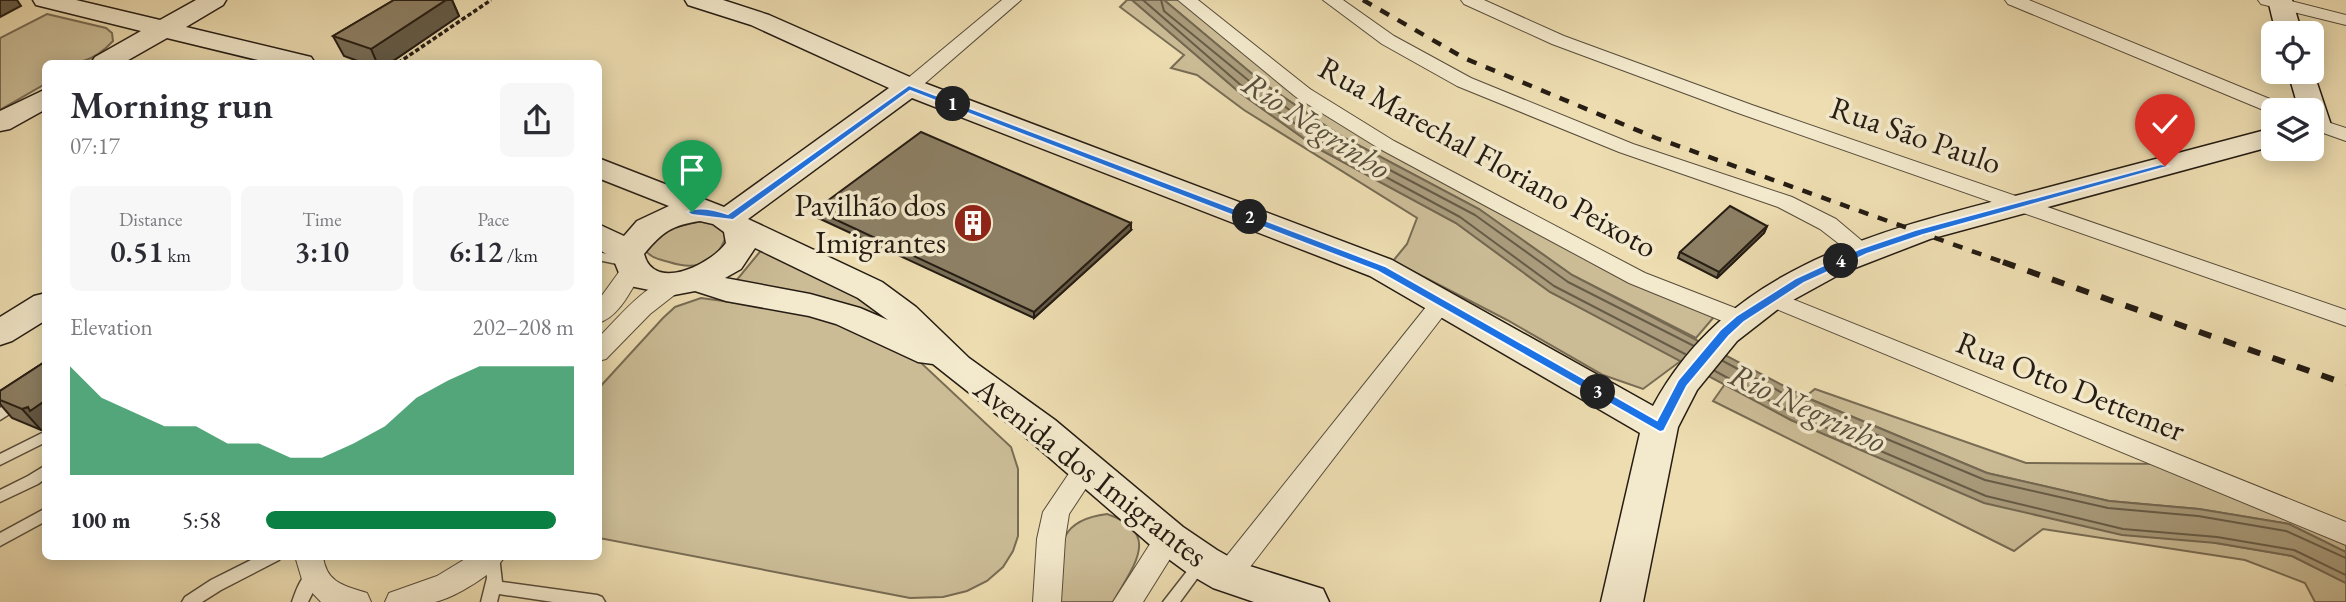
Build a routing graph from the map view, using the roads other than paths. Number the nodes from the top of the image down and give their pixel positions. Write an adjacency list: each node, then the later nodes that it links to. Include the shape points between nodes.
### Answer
1 (45, 0): 12 (main road)
2 (214, 0): 12 (main road)
3 (697, 0): 15 (main road, via 760,20)
4 (1012, 0): 15 (street)
5 (1186, 0): 34 (street, Rua Marechal Floriano Peixoto, via 1294,86 1387,145)
6 (1332, 0): 26 (street, via 1388,40 1464,82 1626,148 1785,202 1828,224)
7 (1470, 0): 23 (street, Rua São Paulo, via 1596,54)
8 (2014, 0): 17 (street)
9 (2276, 2): 10 (street); 11 (main road)
10 (2346, 20)
11 (2284, 21)
12 (163, 29): 13 (main road); 14 (main road)
13 (109, 60)
14 (290, 60)
15 (909, 88): 24 (main road); 30 (main road, via 1349,255)
16 (42, 99): 18 (main road)
17 (2261, 102)
18 (0, 123)
19 (2324, 128): 20 (street)
20 (2346, 135)
21 (2261, 140): 23 (main road)
22 (602, 169): 24 (main road, Avenida dos Imigrantes)
23 (2019, 205): 26 (main road); 33 (street, Rua São Paulo)
24 (727, 219): 27 (main road, via 681,214 650,226); 28 (main road, via 743,238 735,256 715,273); 37 (main road, Avenida dos Imigrantes, via 870,290 904,314)
25 (602, 238): 27 (main road, Avenida dos Imigrantes)
26 (1863, 251): 29 (main road)
27 (622, 260): 28 (main road, Avenida dos Imigrantes, via 642,278); 32 (street, via 614,299)
28 (685, 282): 36 (street, via 642,308); 37 (main road, Avenida dos Imigrantes, via 848,316)
29 (1770, 299): 34 (main road); 47 (street, Rua Otto Dettemer)
30 (1443, 302): 40 (main road); 54 (street)
31 (42, 307): 35 (main road)
32 (602, 311)
33 (2346, 318)
34 (1732, 326): 40 (main road, via 1683,383)
35 (0, 333)
36 (602, 349)
37 (957, 367): 43 (main road, Avenida dos Imigrantes)
38 (42, 387): 39 (lane)
39 (0, 415)
40 (1660, 427): 65 (main road)
41 (42, 438): 42 (lane)
42 (0, 460)
43 (1087, 467): 48 (main road, Avenida dos Imigrantes); 61 (street, via 1056,513)
44 (42, 473): 45 (lane)
45 (0, 496)
46 (42, 516): 49 (lane)
47 (2346, 534)
48 (1168, 538): 54 (main road, Avenida dos Imigrantes); 62 (street)
49 (0, 540)
50 (267, 560): 56 (lane)
51 (486, 560): 59 (street, via 433,593)
52 (493, 560): 55 (lane)
53 (311, 566): 57 (lane); 58 (street, via 323,590)
54 (1215, 569): 63 (lane); 64 (main road, Avenida dos Imigrantes)
55 (491, 594): 60 (lane)
56 (190, 602)
57 (300, 602)
58 (357, 602)
59 (399, 602)
60 (597, 602)
61 (1047, 602)
62 (1127, 602)
63 (1171, 602)
64 (1308, 602)
65 (1622, 602)

